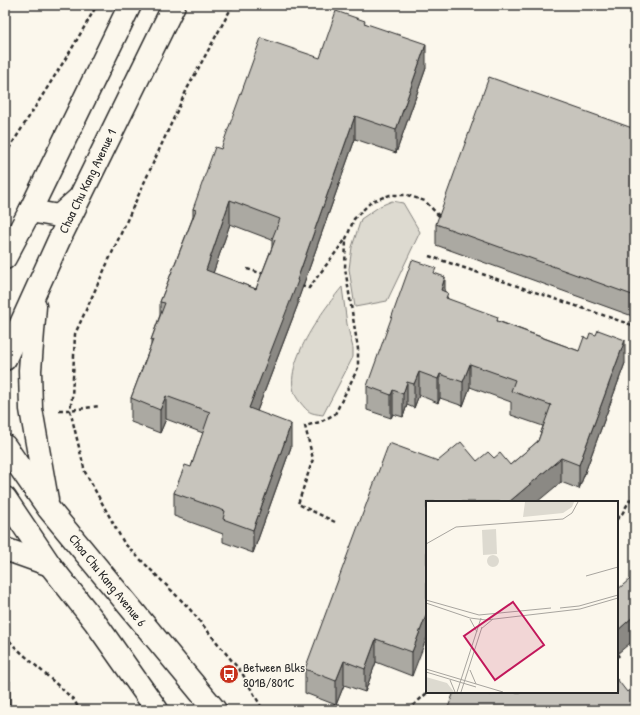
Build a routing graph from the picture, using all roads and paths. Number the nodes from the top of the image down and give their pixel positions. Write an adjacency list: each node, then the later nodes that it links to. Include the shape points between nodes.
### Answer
1 (97, 5): 5 (path)
2 (130, 5): 7 (street)
3 (174, 5): 6 (street, Choa Chu Kang Avenue 1)
4 (233, 5): 19 (path, via 188,89 75,334)
5 (5, 155)
6 (80, 197): 7 (street, via 59,216); 15 (street, Choa Chu Kang Avenue 1)
7 (30, 211): 11 (street)
8 (442, 219): 9 (path, via 425,201 407,195 390,195 372,201 354,219)
9 (346, 240): 14 (path, via 309,288); 25 (path, via 345,268 358,348 358,368 335,414 305,426 313,459 298,504)
10 (429, 256): 16 (path)
11 (5, 258)
12 (247, 269): 13 (path)
13 (268, 275)
14 (295, 284)
15 (36, 292): 17 (street, Choa Chu Kang Avenue 1); 23 (street, via 30,370 31,409)
16 (635, 326)
17 (5, 359)
18 (100, 406): 19 (path)
19 (70, 410): 33 (path, via 85,472 124,543 188,607 242,673)
20 (5, 446): 23 (street, Choa Chu Kang Avenue 6)
21 (635, 491): 24 (path)
22 (5, 498): 27 (street)
23 (48, 508): 32 (street, Choa Chu Kang Avenue 6)
24 (618, 518)
25 (334, 522)
26 (5, 549): 27 (street)
27 (50, 565): 31 (street, via 95,622)
28 (5, 636): 30 (path, via 73,699)
29 (427, 693): 34 (path)
30 (80, 710)
31 (157, 710)
32 (215, 710)
33 (263, 710)
34 (408, 710)

